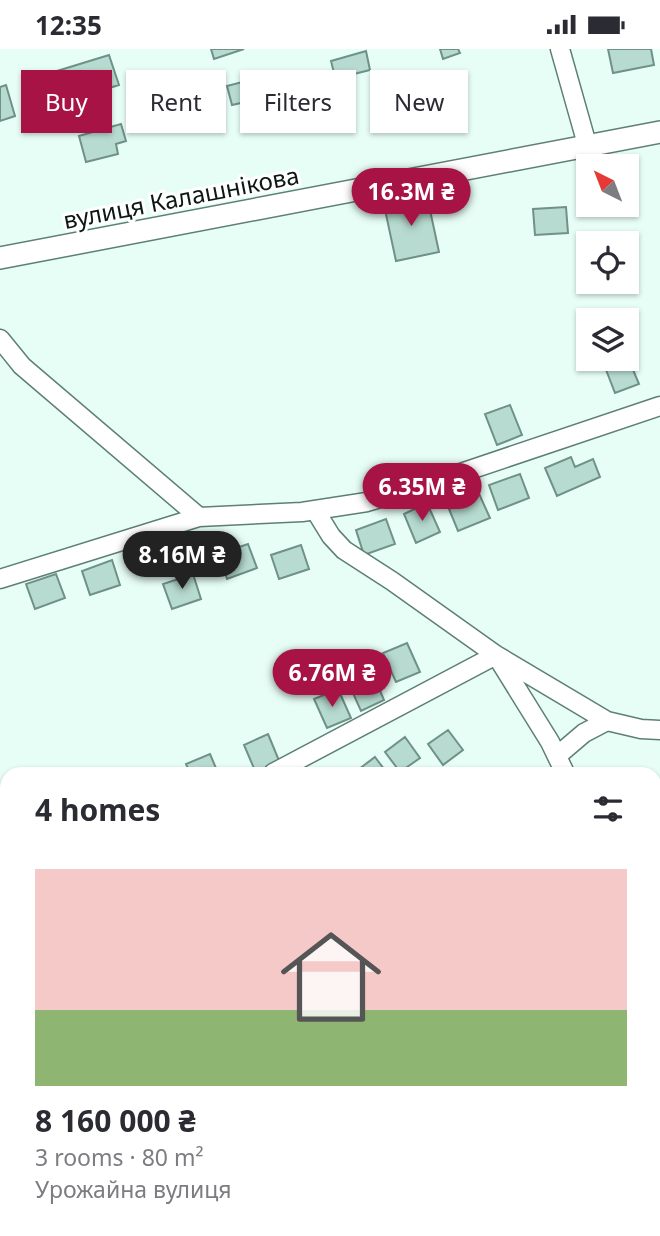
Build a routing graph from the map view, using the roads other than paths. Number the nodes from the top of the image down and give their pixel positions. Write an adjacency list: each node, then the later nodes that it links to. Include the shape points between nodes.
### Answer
1 (559, 49): 3 (street)
2 (658, 137): 3 (street, вулиця Калашнікова)
3 (589, 148): 4 (street, вулиця Калашнікова)
4 (0, 258)
5 (0, 339): 8 (street, via 22,366)
6 (660, 406): 7 (street, via 434,482 367,502)
7 (315, 510): 8 (street); 10 (street, via 344,550)
8 (199, 517): 9 (street)
9 (0, 579)
10 (496, 655): 11 (street); 13 (street); 14 (street)
11 (607, 721): 12 (street); 13 (street, via 583,733)
12 (660, 730)
13 (557, 756): 15 (street)
14 (284, 767)
15 (562, 767)

